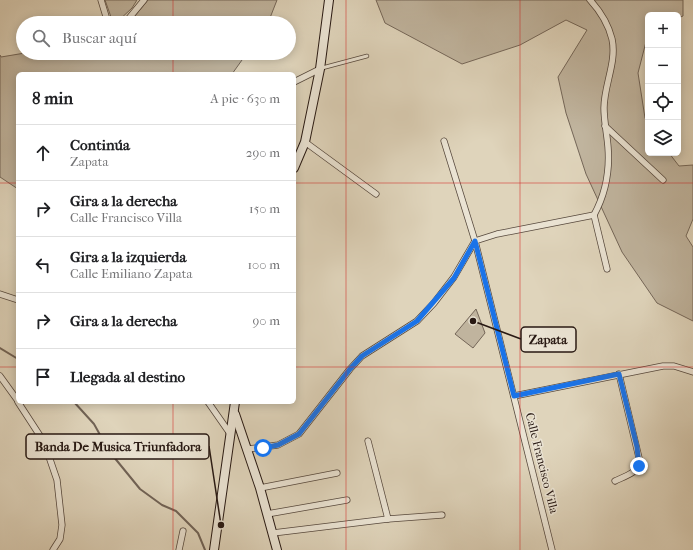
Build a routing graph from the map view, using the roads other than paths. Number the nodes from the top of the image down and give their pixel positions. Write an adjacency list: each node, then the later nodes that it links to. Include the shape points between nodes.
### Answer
1 (101, 0): 5 (street)
2 (144, 0): 6 (street)
3 (329, 0): 8 (street)
4 (590, 0): 10 (street, via 602,14 612,40 612,61 604,108)
5 (106, 16)
6 (131, 16)
7 (367, 56): 8 (lane)
8 (320, 70): 9 (street); 12 (street)
9 (296, 81)
10 (605, 125): 14 (street); 16 (street, via 608,147 607,183)
11 (444, 141): 17 (street, Calle Francisco Villa)
12 (305, 142): 13 (street); 15 (street)
13 (296, 163)
14 (663, 180)
15 (376, 194)
16 (594, 215): 17 (street); 18 (street)
17 (475, 241): 24 (street, Calle Francisco Villa); 32 (street, via 454,278 434,303 417,321 362,356 299,434 278,445)
18 (607, 269)
19 (0, 294): 20 (street)
20 (16, 299)
21 (693, 372): 22 (street, via 674,366 663,366)
22 (619, 374): 24 (street); 34 (street, via 640,462 634,472)
23 (0, 376): 25 (street)
24 (514, 396): 46 (street, Calle Francisco Villa)
25 (16, 399)
26 (19, 404): 42 (street, via 44,442 57,480 62,525 60,539)
27 (209, 404): 30 (street)
28 (236, 404): 29 (street)
29 (234, 411): 30 (street); 32 (street)
30 (232, 435): 44 (street)
31 (368, 441): 39 (street)
32 (248, 449): 35 (street)
33 (337, 473): 35 (street)
34 (615, 481)
35 (260, 488): 37 (street)
36 (347, 500): 37 (street)
37 (267, 514): 41 (street)
38 (442, 514): 39 (street)
39 (388, 519): 41 (street)
40 (183, 530): 43 (street)
41 (273, 533): 45 (street)
42 (54, 550)
43 (179, 550)
44 (214, 550)
45 (277, 550)
46 (552, 550)

